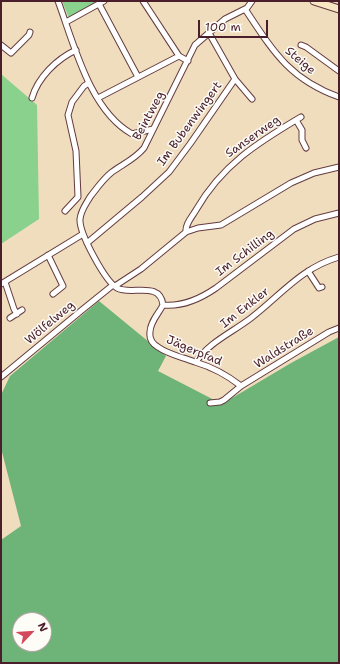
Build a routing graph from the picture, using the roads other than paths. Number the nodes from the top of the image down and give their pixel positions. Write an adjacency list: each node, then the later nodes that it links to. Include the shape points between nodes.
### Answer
1 (58, 1): 8 (street)
2 (143, 1): 14 (street)
3 (252, 1): 6 (street, Beintweg)
4 (314, 1): 7 (street)
5 (102, 2): 8 (street); 17 (street)
6 (245, 9): 10 (street, Beintweg, via 225,19); 20 (street, Steige, via 269,46 288,67 323,91)
7 (339, 9)
8 (66, 22): 13 (street)
9 (30, 32): 11 (street, via 11,53)
10 (209, 33): 15 (street, Beintweg, via 196,45); 18 (street, Im Bubenwingert)
11 (1, 45)
12 (301, 45): 16 (street)
13 (76, 50): 19 (street); 21 (street, via 48,72 38,84)
14 (180, 56): 15 (street); 17 (street)
15 (188, 61): 24 (street, Beintweg)
16 (339, 71)
17 (138, 77): 22 (street)
18 (235, 79): 23 (street, Im Bubenwingert); 31 (street, Im Bubenwingert, via 169,172)
19 (88, 83): 22 (street); 27 (street, via 72,102 68,113 76,151 78,197)
20 (339, 97)
21 (32, 98)
22 (98, 98): 24 (street, via 108,114 130,133)
23 (252, 99)
24 (153, 129): 30 (street, Beintweg, via 141,152 107,176 96,188 80,219)
25 (306, 148): 29 (street, Sanserweg, via 298,119 255,146 228,168 209,189 188,224)
26 (339, 167): 29 (street, via 314,173 291,183 221,225)
27 (65, 211)
28 (339, 213): 39 (street, Im Schilling, via 315,219 294,229 204,296 182,304)
29 (186, 232): 36 (street, Wölfelweg, via 141,269)
30 (82, 234): 31 (street, Beintweg); 32 (street)
31 (87, 243): 36 (street, Beintweg)
32 (48, 255): 35 (street); 38 (street, via 65,285)
33 (339, 257): 34 (street, Im Enkler)
34 (308, 271): 37 (street); 44 (street, Im Enkler, via 209,348)
35 (3, 283): 41 (street)
36 (114, 286): 39 (street, via 125,291 152,290 160,296); 45 (street, Wölfelweg)
37 (319, 289)
38 (53, 294)
39 (163, 305): 44 (street, Jägerpfad, via 151,327 152,341 164,351)
40 (22, 310): 41 (street)
41 (17, 314): 42 (street)
42 (10, 318)
43 (339, 328): 46 (street, Waldstraße)
44 (196, 362): 46 (street, Jägerpfad, via 221,373)
45 (1, 378)
46 (241, 386): 47 (street, via 223,401)
47 (210, 403)

